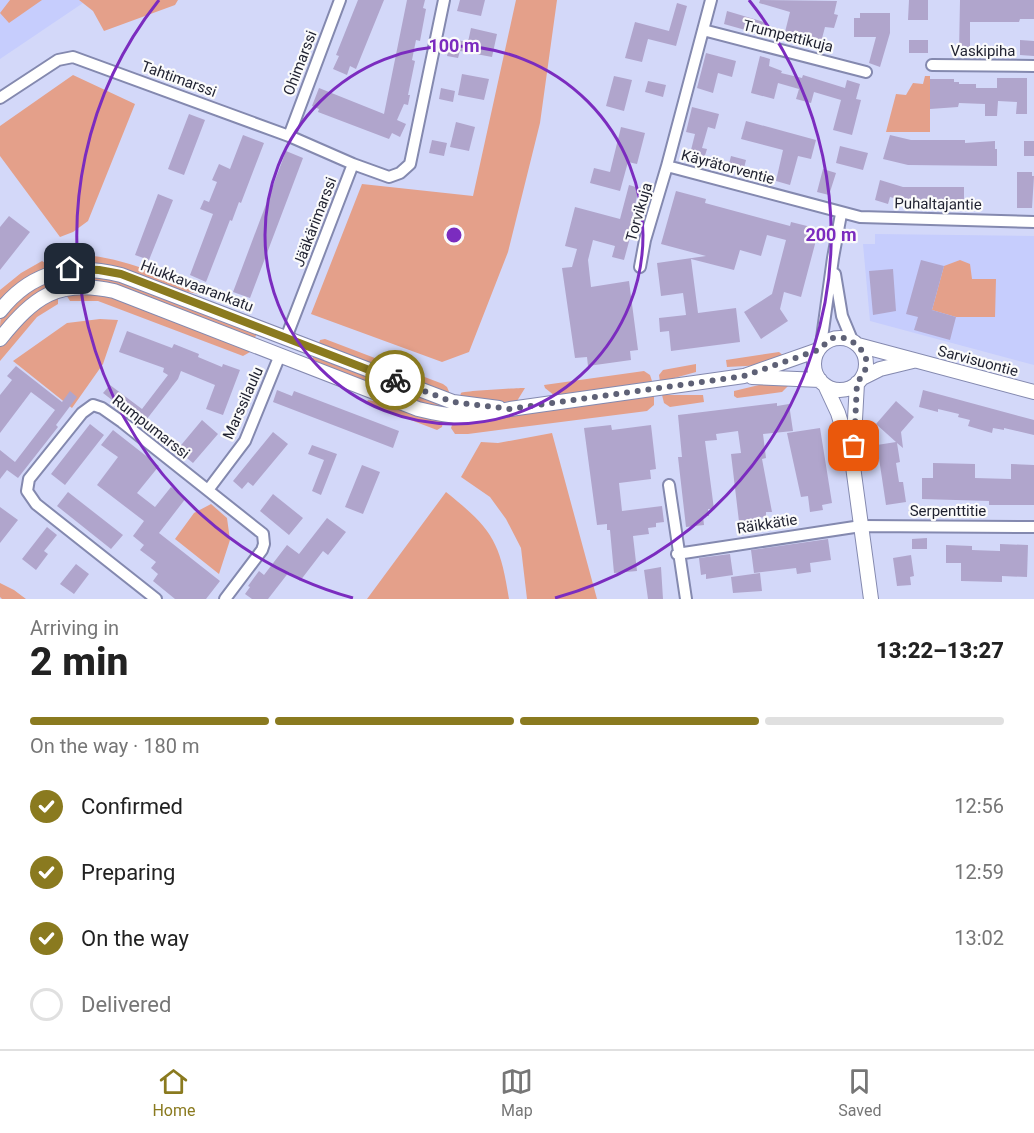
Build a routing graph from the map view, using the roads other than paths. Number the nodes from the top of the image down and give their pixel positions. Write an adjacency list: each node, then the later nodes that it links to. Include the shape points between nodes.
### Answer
1 (340, 0): 9 (street, Ohimarssi)
2 (444, 0): 10 (street, Jääkärimarssi, via 410,164 389,177)
3 (711, 0): 4 (street, Käyrätorventie)
4 (703, 30): 7 (street, Trumpettikuja); 11 (street, Käyrätorventie)
5 (932, 65): 6 (street, Vaskipiha)
6 (1034, 66)
7 (866, 72)
8 (0, 98): 9 (street, Tahtimarssi, via 58,60 73,57)
9 (289, 136): 10 (street, Tahtimarssi)
10 (353, 164): 17 (street, Jääkärimarssi)
11 (668, 166): 12 (street, Käyrätorventie); 15 (street, Torvikuja)
12 (841, 214): 13 (street, Puhaltajantie, via 860,218); 14 (street)
13 (1034, 222)
14 (832, 258): 19 (street, via 842,316); 20 (street)
15 (640, 267)
16 (0, 311): 17 (street, Hiukkavaarankatu, via 19,290 38,279 70,269 99,270 121,274)
17 (286, 338): 21 (street); 27 (street, Hiukkavaarankatu, via 453,402)
18 (0, 339): 21 (street, Hiukkavaarankatu, via 29,306 44,296 84,286 114,291)
19 (855, 342): 20 (street, via 838,337); 22 (street, Sarvisuontie); 24 (street, via 866,357)
20 (820, 347): 23 (street, Hiukkavaarankatu); 25 (street, via 814,368)
21 (280, 355): 27 (street, Hiukkavaarankatu, via 418,409 449,417 475,417); 30 (street, Marssilaulu, via 245,441)
22 (913, 361): 24 (street, Sarvisuontie, via 880,369); 26 (street, Sarvisuontie)
23 (744, 376): 25 (street, Hiukkavaarankatu); 27 (street, Hiukkavaarankatu)
24 (860, 381): 25 (street, via 844,390); 28 (street)
25 (822, 383): 28 (street, via 838,413)
26 (1034, 392)
27 (510, 409)
28 (852, 459): 31 (street)
29 (669, 485): 33 (street)
30 (208, 490): 34 (street, Rumpumarssi, via 122,422 93,405 82,413 29,479 27,490 36,504); 35 (street, Rumpumarssi, via 264,539 262,550)
31 (861, 526): 32 (street, Serpenttitie); 33 (street, Räikkätie); 37 (street)
32 (1034, 527)
33 (677, 554): 36 (street)
34 (156, 599)
35 (225, 599)
36 (686, 599)
37 (871, 599)

